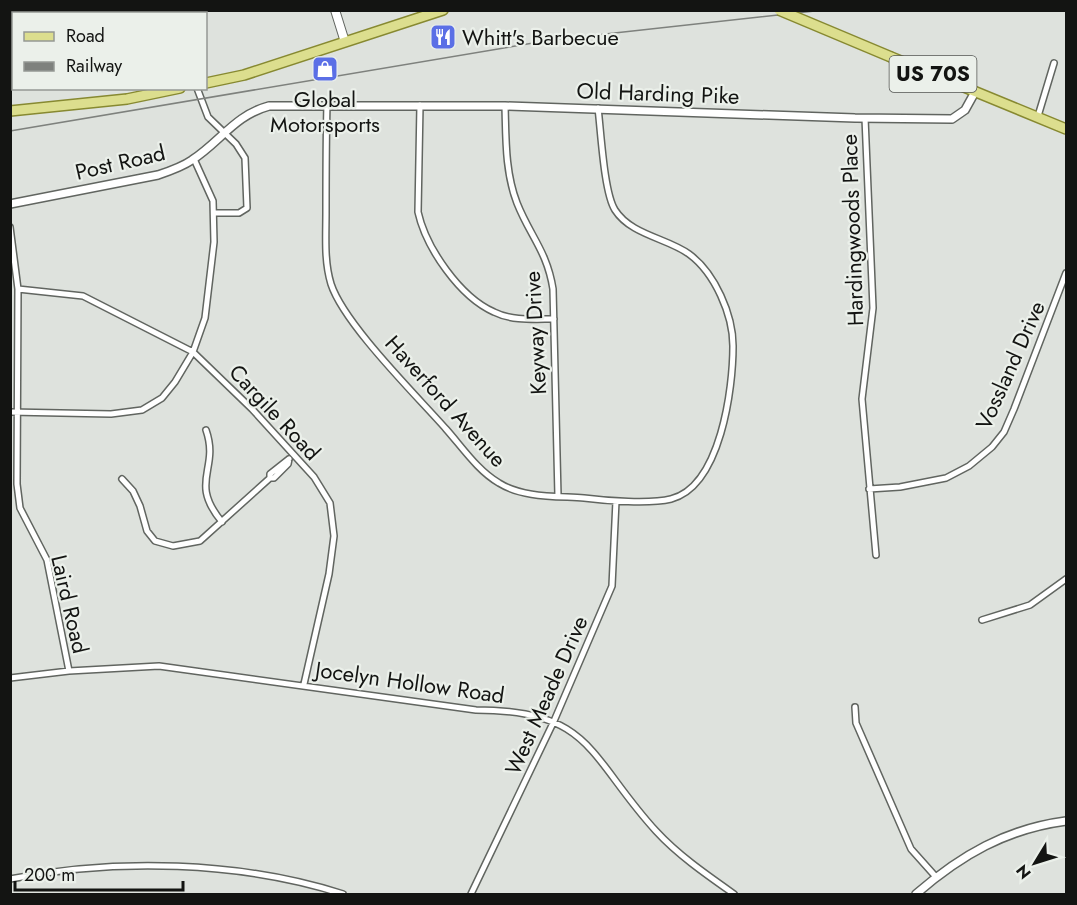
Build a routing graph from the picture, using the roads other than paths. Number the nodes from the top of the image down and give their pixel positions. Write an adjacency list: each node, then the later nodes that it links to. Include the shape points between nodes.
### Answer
1 (335, 10): 4 (main road)
2 (443, 10): 4 (main road)
3 (779, 10): 9 (main road, US 70S, bridge)
4 (345, 42): 6 (main road, via 244,75)
5 (1054, 63): 15 (street)
6 (207, 83)
7 (170, 90): 14 (main road, via 127,99)
8 (197, 90): 18 (street, via 203,108)
9 (975, 92): 15 (main road, US 70S); 16 (street, Old Harding Pike, via 966,110 952,118)
10 (327, 104): 11 (street, Old Harding Pike); 18 (street, Post Road, via 259,109); 33 (street, Haverford Avenue, via 326,255 339,301 486,474 514,491)
11 (420, 105): 12 (street, Old Harding Pike); 25 (street, via 418,212 435,253 465,290 485,307 506,316)
12 (505, 106): 13 (street, Old Harding Pike); 25 (street, Keyway Drive, via 511,183 520,210 548,261)
13 (598, 108): 16 (street, Old Harding Pike); 34 (street, Haverford Avenue, via 609,192 616,212 700,265 719,294 733,342 727,409 702,477 690,491 671,499)
14 (10, 111)
15 (1038, 116): 17 (main road, US 70S)
16 (865, 118): 32 (street, Hardingwoods Place, via 873,308 862,399)
17 (1066, 129)
18 (223, 132): 19 (street, Post Road); 21 (street, via 245,158 249,203 239,213)
19 (194, 159): 20 (street, Post Road, via 158,175); 21 (street, via 209,188)
20 (10, 204)
21 (215, 213): 26 (street, via 206,318)
22 (10, 226): 24 (street, Laird Road)
23 (1066, 273): 32 (street, Vossland Drive, via 1018,400 1004,432 992,447 946,478)
24 (18, 289): 26 (street, Cargile Road, via 83,296); 28 (street, Laird Road)
25 (554, 319): 33 (street, Keyway Drive)
26 (193, 352): 28 (street, via 162,398 142,410 111,414); 30 (street, Cargile Road)
27 (10, 412): 28 (street)
28 (19, 412): 39 (street, Laird Road, via 20,508 47,560)
29 (206, 430): 35 (street, via 211,443 204,494)
30 (291, 457): 35 (street); 41 (street, Cargile Road, via 314,477 330,503 334,536)
31 (122, 478): 35 (street, via 133,491 147,531 155,541 172,546 200,541)
32 (869, 489): 36 (street, Hardingwoods Place)
33 (558, 496): 34 (street, Haverford Avenue)
34 (616, 501): 43 (street, West Meade Drive, via 612,586)
35 (222, 522)
36 (876, 555)
37 (1066, 579): 38 (street, via 1030,605)
38 (982, 620)
39 (69, 671): 40 (street, Jocelyn Hollow Road); 41 (street, Jocelyn Hollow Road, via 159,666)
40 (10, 678)
41 (304, 684): 43 (street, Jocelyn Hollow Road, via 529,714)
42 (855, 707): 45 (street, via 856,723 911,849)
43 (554, 721): 48 (street, West Meade Drive); 49 (street, Jocelyn Hollow Road, via 588,745 665,841)
44 (1066, 820): 45 (street, via 1021,831 976,849)
45 (936, 877): 50 (street)
46 (10, 879): 47 (street, via 89,867 153,865 287,879)
47 (343, 894)
48 (471, 894)
49 (734, 894)
50 (916, 894)

